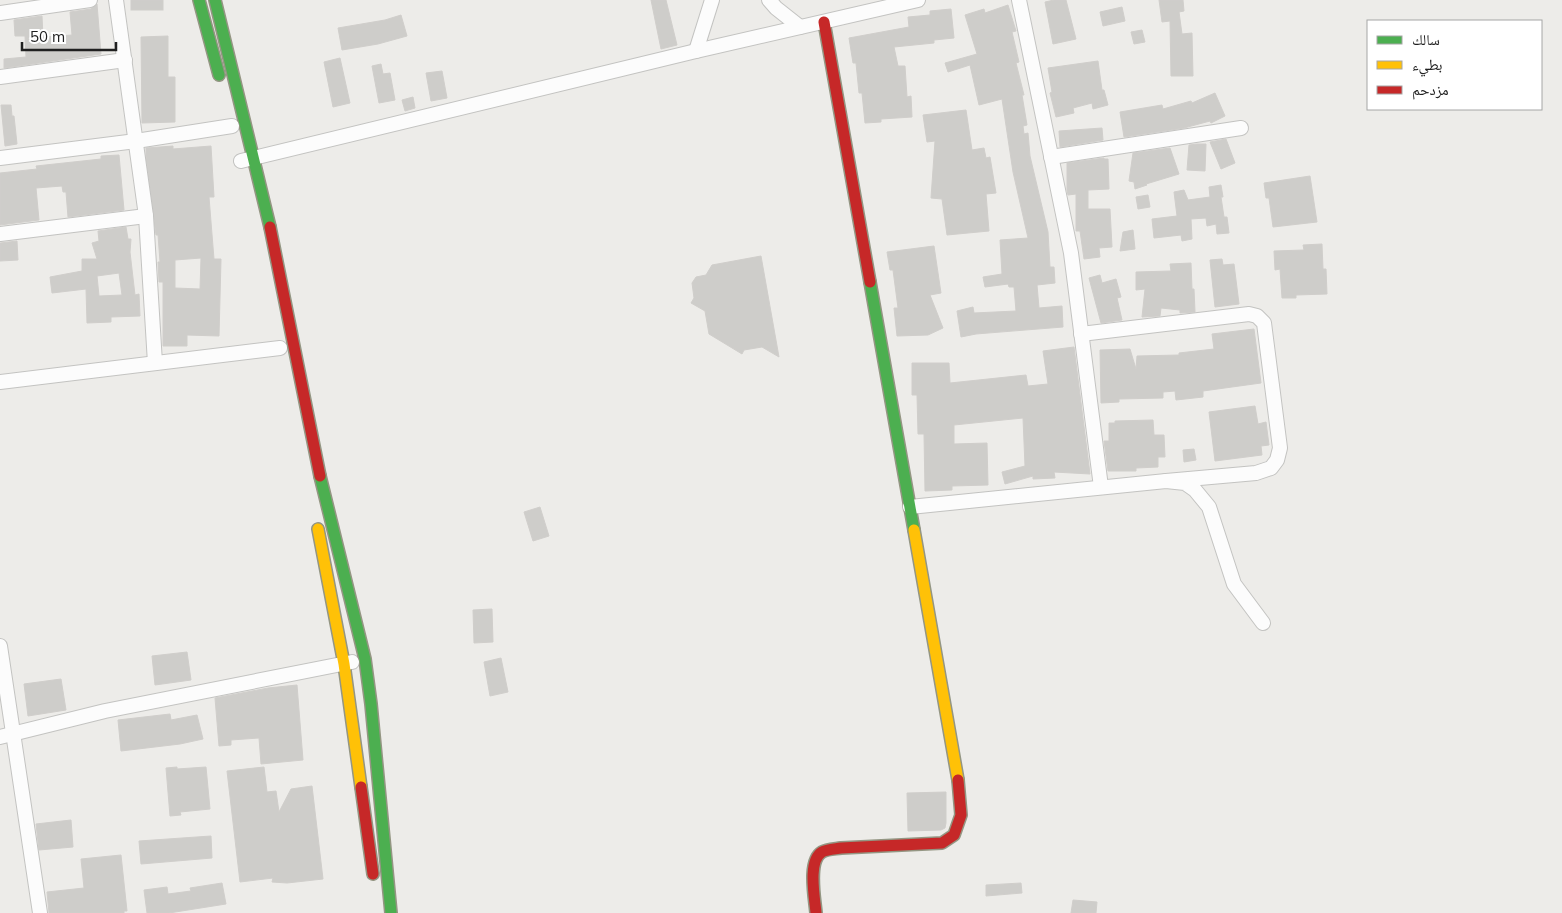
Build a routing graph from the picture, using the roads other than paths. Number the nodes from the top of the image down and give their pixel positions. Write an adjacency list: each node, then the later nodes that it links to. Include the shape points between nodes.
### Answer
1 (90, 0): 9 (street)
2 (116, 0): 13 (street)
3 (199, 0): 15 (main road)
4 (215, 0): 21 (main road)
5 (712, 0): 12 (street)
6 (769, 0): 11 (street)
7 (918, 0): 10 (street)
8 (1019, 0): 19 (street)
9 (0, 13)
10 (824, 22): 11 (street); 30 (main road)
11 (800, 27): 12 (street)
12 (696, 51): 21 (street)
13 (125, 60): 14 (street); 18 (street)
14 (0, 77)
15 (223, 90)
16 (232, 126): 18 (street)
17 (1241, 128): 19 (street)
18 (136, 141): 20 (street); 22 (street)
19 (1051, 157): 24 (street, via 1070,253)
20 (0, 158)
21 (244, 160): 34 (main road, via 273,242 320,479)
22 (146, 216): 23 (street); 26 (street)
23 (0, 234)
24 (1081, 334): 28 (street, via 1249,314 1264,323 1280,448 1277,460 1272,468 1256,473); 29 (street)
25 (280, 348): 26 (street)
26 (155, 363): 27 (street)
27 (0, 382)
28 (1166, 481): 29 (street); 32 (street, via 1185,483 1209,507 1234,584)
29 (1101, 487): 30 (street)
30 (910, 507): 40 (main road, via 959,785 961,815 954,836 942,843 841,848 819,854 814,864)
31 (316, 522): 35 (main road)
32 (1263, 623)
33 (0, 646): 36 (street)
34 (365, 659): 35 (street); 39 (main road)
35 (344, 664): 36 (street, via 105,711); 37 (main road)
36 (6, 735): 38 (street)
37 (374, 888)
38 (40, 913)
39 (391, 913)
40 (816, 913)

